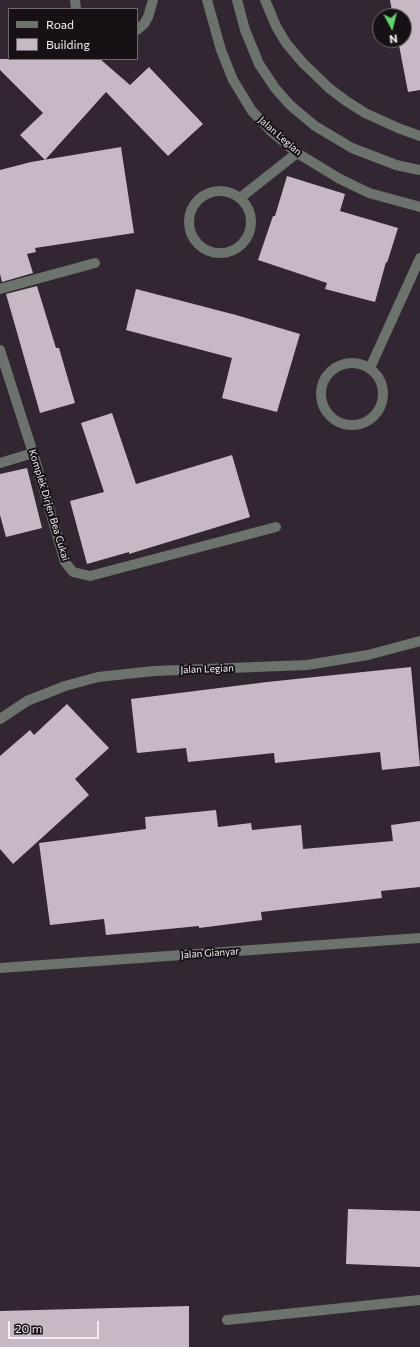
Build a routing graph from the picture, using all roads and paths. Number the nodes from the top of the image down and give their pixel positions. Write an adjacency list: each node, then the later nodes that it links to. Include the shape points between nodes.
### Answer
1 (153, 0): 5 (street, via 148,18)
2 (206, 0): 7 (street, Jalan Legian, via 233,80 252,111)
3 (237, 0): 8 (street, via 245,30 259,64 290,105 315,126 352,148 396,165)
4 (265, 0): 6 (street, via 286,43 329,88 365,113)
5 (138, 29)
6 (420, 136)
7 (297, 153): 9 (street); 10 (street, Jalan Legian, via 368,193)
8 (420, 170)
9 (240, 198): 9 (street, via 249,210 251,223 243,242 225,252 204,248 194,237 190,224 195,204 206,195 220,192 234,194)
10 (420, 207)
11 (420, 258): 15 (street)
12 (95, 263): 13 (street)
13 (0, 289)
14 (0, 350): 16 (street, Komplek Dirjen Bea Cukai)
15 (370, 368): 15 (street, via 383,386 383,400 378,414 359,425 338,422 327,413 321,399 325,378 335,368 350,363)
16 (33, 453): 17 (street); 18 (street, Komplek Dirjen Bea Cukai, via 65,562 73,572 90,576)
17 (0, 463)
18 (276, 527)
19 (420, 641): 20 (street, Jalan Legian, via 368,655 307,664 154,671 98,677 65,686 27,701)
20 (0, 719)
21 (420, 938): 22 (street, Jalan Gianyar)
22 (0, 968)
23 (420, 1300): 24 (street)
24 (227, 1320)

